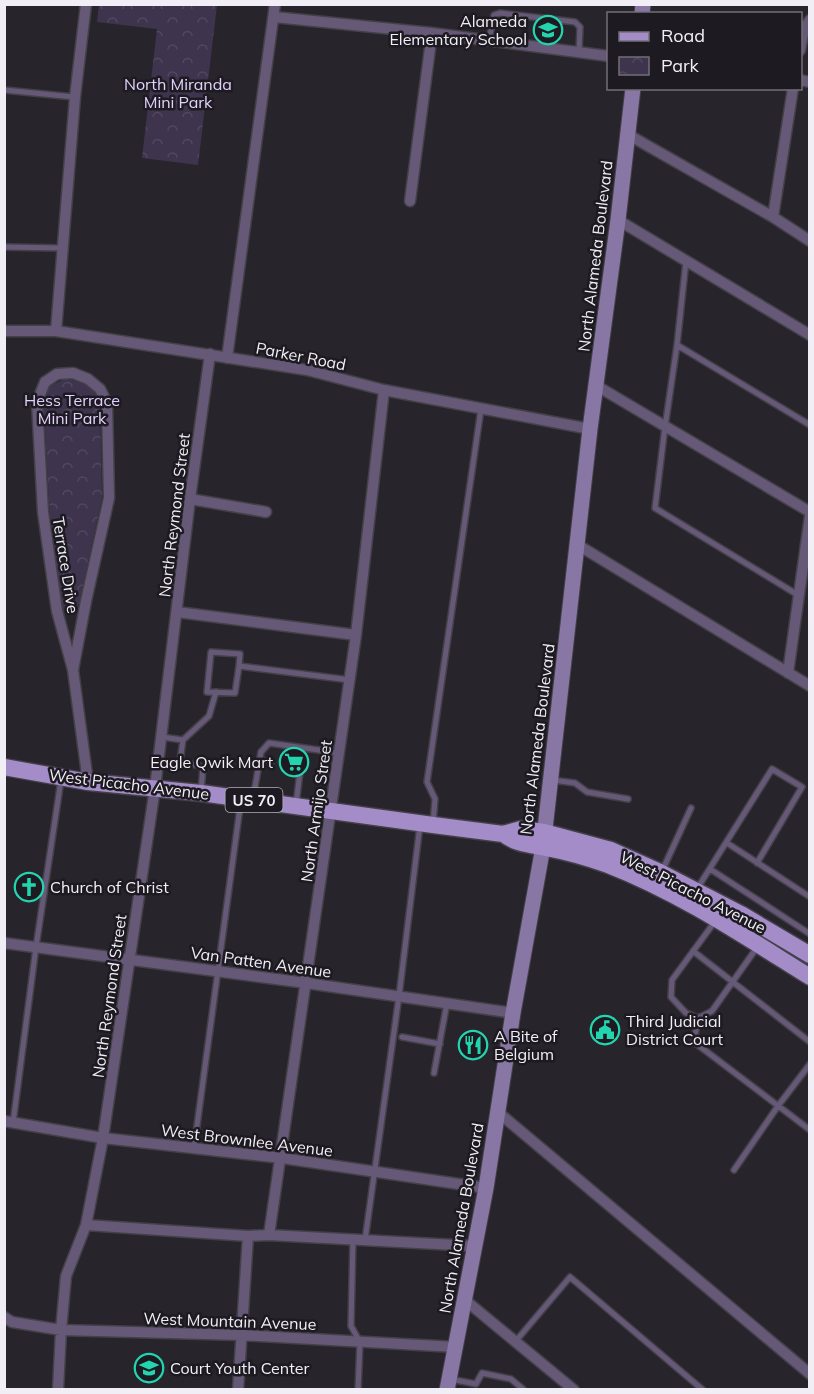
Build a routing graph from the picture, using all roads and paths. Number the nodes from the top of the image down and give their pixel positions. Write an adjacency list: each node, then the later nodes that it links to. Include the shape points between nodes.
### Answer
1 (86, 4): 13 (street)
2 (275, 4): 3 (street)
3 (274, 17): 5 (street); 27 (street)
4 (810, 20): 7 (street)
5 (432, 33): 6 (street); 15 (street)
6 (489, 40): 8 (street); 8 (lane, via 494,15 500,13 575,22 580,27)
7 (802, 43)
8 (579, 52): 9 (street)
9 (607, 56)
10 (4, 90): 13 (lane)
11 (633, 90): 14 (street, North Alameda Boulevard)
12 (793, 90): 16 (street)
13 (75, 97): 20 (street)
14 (627, 135): 16 (street); 17 (street, North Alameda Boulevard)
15 (410, 201)
16 (773, 217): 18 (street)
17 (618, 220): 21 (street); 28 (street, North Alameda Boulevard)
18 (810, 241)
19 (4, 247): 20 (lane)
20 (64, 248): 23 (street)
21 (686, 261): 24 (street); 25 (lane)
22 (4, 331): 23 (street, Parker Road)
23 (56, 331): 26 (street, Parker Road)
24 (810, 335)
25 (677, 345): 31 (lane); 32 (lane)
26 (210, 354): 27 (street, Parker Road); 34 (street, North Reymond Street)
27 (227, 358): 29 (street, Parker Road, via 307,370)
28 (597, 386): 32 (street); 33 (street, North Alameda Boulevard)
29 (384, 390): 30 (street, Parker Road); 40 (street, North Armijo Street)
30 (481, 409): 33 (street, Parker Road); 68 (lane, via 427,782 435,799)
31 (810, 425)
32 (665, 427): 36 (street); 38 (lane, via 656,508)
33 (590, 429): 37 (street, North Alameda Boulevard)
34 (190, 499): 35 (street); 39 (street, North Reymond Street)
35 (266, 512)
36 (810, 514): 38 (street)
37 (578, 545): 43 (street); 57 (street, North Alameda Boulevard)
38 (798, 595): 43 (street)
39 (177, 612): 40 (street); 47 (street, North Reymond Street)
40 (356, 635): 44 (street, North Armijo Street)
41 (239, 666): 44 (lane); 46 (lane, via 235,693); 46 (lane, via 240,654 211,652 207,692)
42 (73, 670): 42 (street, Terrace Drive, via 109,498 107,403 100,389 73,373 57,374 45,382 38,402 43,512 57,611); 58 (street, Terrace Drive)
43 (788, 674): 45 (street)
44 (350, 680): 50 (street, North Armijo Street)
45 (810, 686)
46 (216, 692): 48 (lane, via 209,716)
47 (162, 737): 48 (lane); 60 (street, North Reymond Street)
48 (183, 740): 62 (lane, via 180,761 203,767)
49 (303, 748): 50 (lane); 51 (lane, via 269,743); 54 (lane)
50 (340, 753): 67 (street, North Armijo Street)
51 (260, 760): 52 (lane); 64 (lane)
52 (272, 762)
53 (290, 764): 54 (lane)
54 (301, 766): 65 (lane)
55 (4, 767): 56 (main road, West Picacho Avenue / US 70)
56 (62, 777): 58 (main road, West Picacho Avenue / US 70); 80 (lane)
57 (550, 779): 63 (lane, via 575,783 587,792); 69 (street, North Alameda Boulevard)
58 (88, 782): 60 (main road, West Picacho Avenue / US 70)
59 (802, 787): 61 (lane); 70 (lane, via 772,769); 71 (lane)
60 (155, 788): 62 (main road, West Picacho Avenue / US 70); 83 (street, North Reymond Street)
61 (810, 791)
62 (201, 793): 64 (main road, West Picacho Avenue / US 70)
63 (628, 799)
64 (247, 800): 65 (main road, West Picacho Avenue / US 70); 84 (lane)
65 (296, 806): 67 (main road, West Picacho Avenue / US 70)
66 (691, 808): 73 (lane)
67 (332, 810): 68 (main road, West Picacho Avenue / US 70); 86 (street, North Armijo Street)
68 (427, 824): 69 (main road, West Picacho Avenue / US 70, via 503,834 516,843); 88 (lane)
69 (544, 840): 73 (main road, West Picacho Avenue / US 70, via 611,850); 76 (main road, West Picacho Avenue / US 70, via 626,873); 90 (street, North Alameda Boulevard)
70 (727, 843): 71 (lane); 72 (lane)
71 (757, 863): 75 (lane)
72 (710, 869): 74 (lane); 77 (lane)
73 (661, 872): 74 (main road, West Picacho Avenue / US 70)
74 (696, 890): 82 (main road, West Picacho Avenue / US 70)
75 (810, 897)
76 (717, 919): 79 (main road, West Picacho Avenue / US 70); 81 (lane)
77 (810, 934)
78 (4, 943): 80 (street, Van Patten Avenue)
79 (759, 945): 85 (main road, West Picacho Avenue / US 70); 87 (lane)
80 (36, 947): 83 (street, Van Patten Avenue); 99 (lane)
81 (693, 951): 87 (lane); 91 (lane, via 672,980 671,997 686,1013)
82 (810, 955)
83 (129, 959): 84 (street, Van Patten Avenue); 101 (street, North Reymond Street)
84 (217, 971): 86 (street, Van Patten Avenue); 102 (lane)
85 (810, 977)
86 (306, 982): 88 (street, Van Patten Avenue); 103 (street, North Armijo Street)
87 (732, 982): 91 (lane, via 712,1011); 93 (lane)
88 (399, 996): 89 (street, Van Patten Avenue); 105 (lane)
89 (447, 1003): 90 (street, Van Patten Avenue); 94 (lane)
90 (513, 1013): 98 (street, North Alameda Boulevard)
91 (698, 1018): 97 (lane, via 694,1042)
92 (402, 1037): 94 (lane)
93 (810, 1042)
94 (440, 1044): 96 (lane)
95 (810, 1064): 97 (lane)
96 (434, 1073)
97 (778, 1106): 100 (lane); 104 (lane)
98 (499, 1113): 106 (street, North Alameda Boulevard); 120 (street)
99 (9, 1122): 101 (street, West Brownlee Avenue)
100 (810, 1130)
101 (103, 1138): 102 (street, West Brownlee Avenue); 107 (street, North Reymond Street)
102 (194, 1148): 103 (street, West Brownlee Avenue)
103 (282, 1158): 105 (street, West Brownlee Avenue); 108 (street, North Armijo Street)
104 (734, 1170)
105 (373, 1171): 106 (street, West Brownlee Avenue); 111 (lane)
106 (486, 1188): 112 (street, North Alameda Boulevard)
107 (86, 1224): 109 (street); 115 (street, North Reymond Street, via 66,1276)
108 (269, 1235): 109 (street); 110 (street)
109 (248, 1236): 116 (street)
110 (353, 1239): 111 (street); 117 (lane, via 351,1326)
111 (364, 1240): 112 (street)
112 (474, 1246): 113 (street, North Alameda Boulevard)
113 (465, 1300): 118 (street); 119 (street, North Alameda Boulevard)
114 (4, 1317): 115 (street, West Mountain Avenue, via 12,1322)
115 (61, 1330): 116 (street, West Mountain Avenue); 122 (street, North Reymond Street)
116 (241, 1335): 117 (street, West Mountain Avenue); 123 (street)
117 (360, 1342): 119 (street, West Mountain Avenue); 124 (lane)
118 (515, 1342): 126 (street); 127 (lane, via 570,1277)
119 (456, 1347): 121 (street, North Alameda Boulevard)
120 (810, 1374)
121 (448, 1384): 125 (lane, via 476,1384 482,1373 511,1379)
122 (58, 1389)
123 (238, 1389)
124 (358, 1389)
125 (524, 1389)
126 (571, 1389)
127 (702, 1389)

